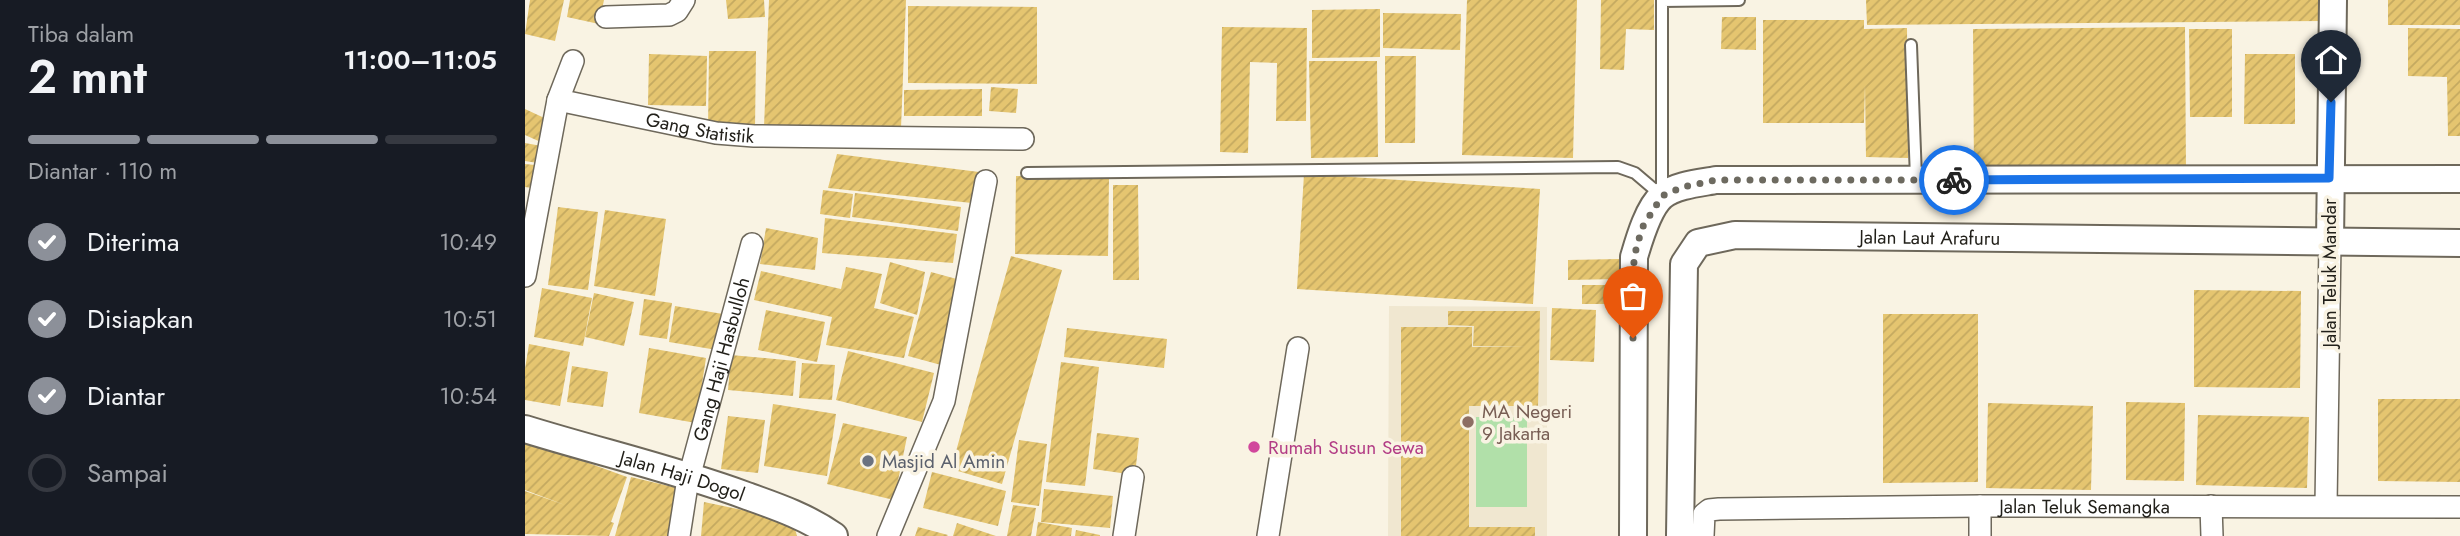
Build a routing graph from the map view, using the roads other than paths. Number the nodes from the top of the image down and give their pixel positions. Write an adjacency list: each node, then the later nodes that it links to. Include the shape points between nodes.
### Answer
1 (684, 0): 5 (street, via 669,15)
2 (1739, 0): 4 (lane)
3 (2333, 0): 11 (street, Jalan Teluk Mandar)
4 (1662, 1): 15 (lane)
5 (606, 17)
6 (1911, 45): 13 (lane)
7 (573, 61): 8 (street)
8 (558, 100): 9 (street, Gang Statistik, via 716,133); 19 (street)
9 (1023, 139)
10 (1027, 173): 15 (lane, via 1618,167 1635,173)
11 (2329, 178): 12 (street); 13 (street); 16 (street, Jalan Teluk Mandar)
12 (2460, 179)
13 (1916, 180): 15 (street, via 1716,180)
14 (986, 181): 30 (street, via 944,401)
15 (1662, 196): 33 (street, via 1642,228 1634,257)
16 (2330, 242): 17 (street, Jalan Laut Arafuru); 24 (street, Jalan Teluk Mandar); 34 (street, Jalan Laut Arafuru, via 1735,235 1698,243 1684,264)
17 (2460, 243)
18 (752, 244): 22 (street, Gang Haji Hasbulloh)
19 (525, 276)
20 (1298, 348): 32 (street)
21 (525, 429): 22 (street, Jalan Haji Dogol)
22 (691, 475): 28 (street, Gang Haji Hasbulloh); 29 (street, Jalan Haji Dogol, via 803,516)
23 (1133, 477): 31 (street)
24 (2326, 505): 26 (street, Jalan Teluk Semangka); 27 (street, Jalan Teluk Semangka)
25 (1980, 506): 26 (street, Jalan Teluk Semangka); 35 (street, Jalan Teluk Semangka, via 1709,510 1704,514); 36 (street)
26 (2211, 506): 37 (street)
27 (2460, 507)
28 (679, 536)
29 (834, 536)
30 (888, 536)
31 (1124, 536)
32 (1268, 536)
33 (1633, 536)
34 (1680, 536)
35 (1703, 536)
36 (1980, 536)
37 (2212, 536)

